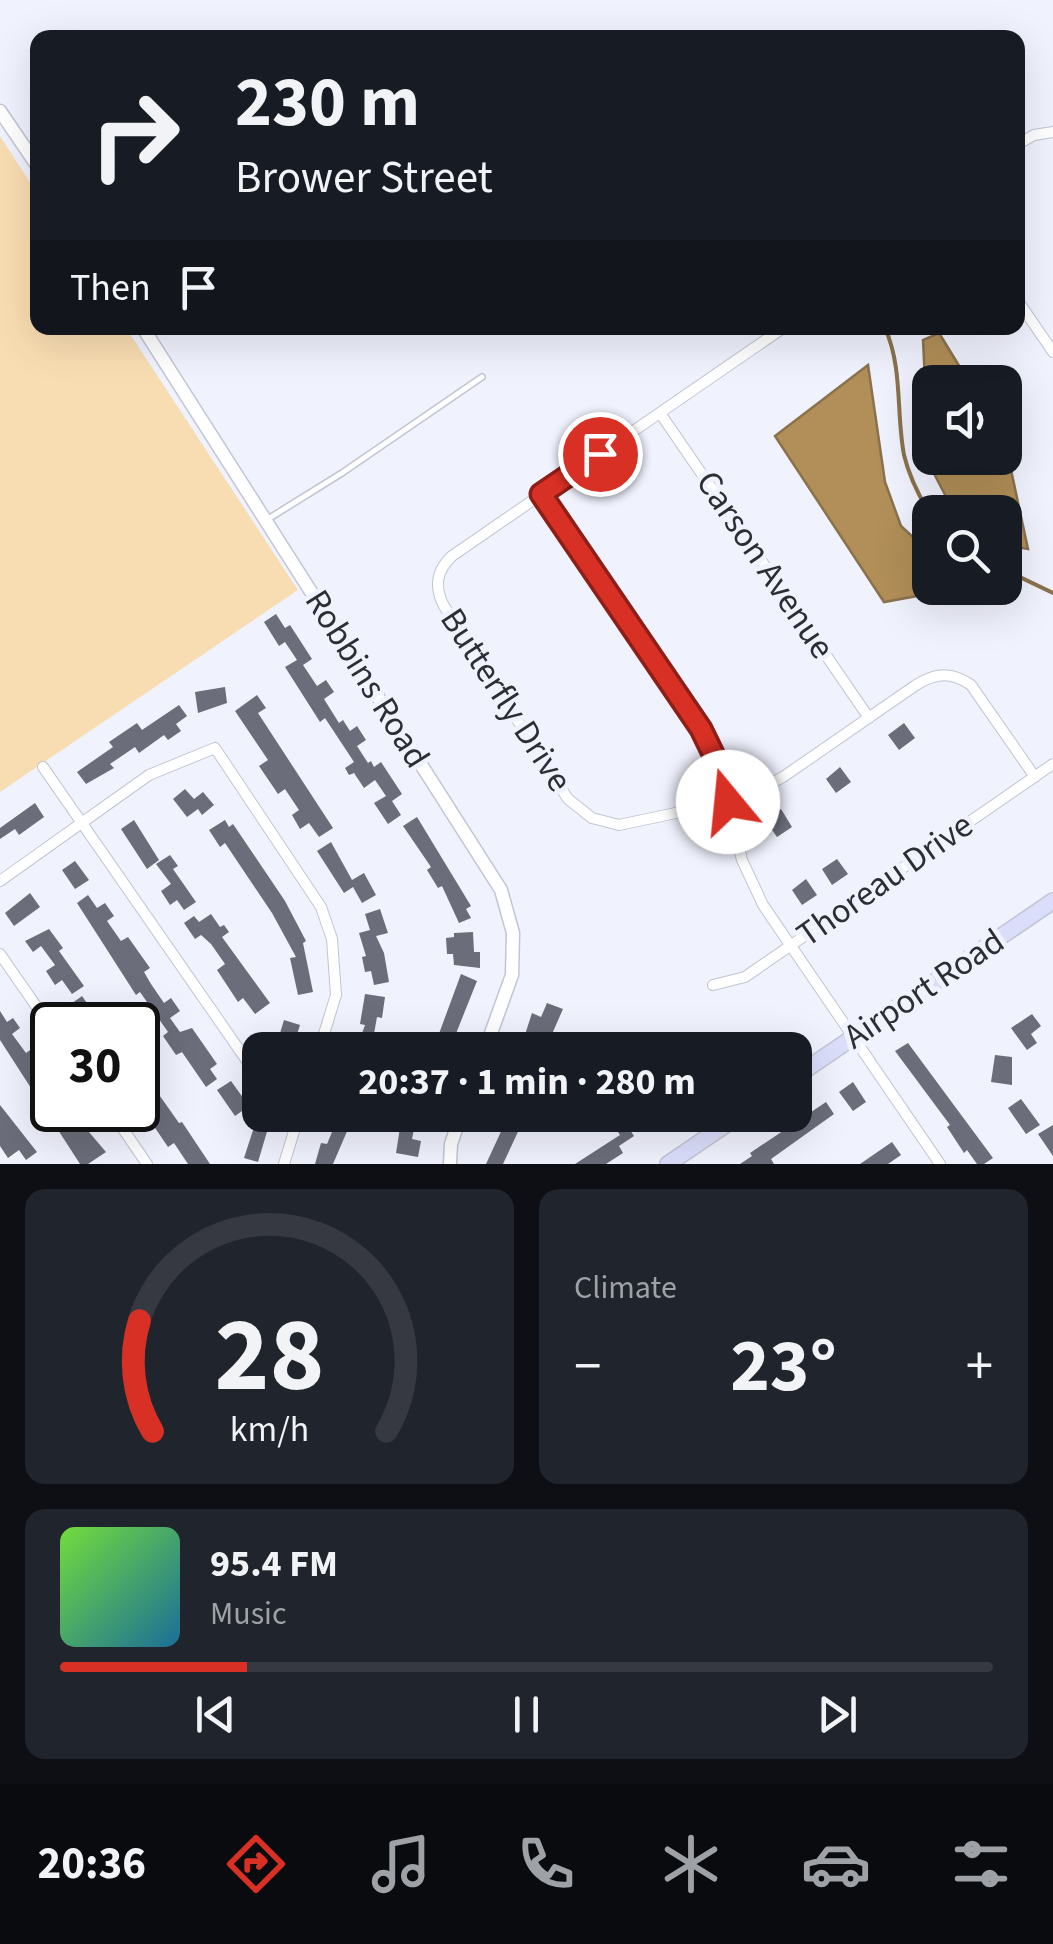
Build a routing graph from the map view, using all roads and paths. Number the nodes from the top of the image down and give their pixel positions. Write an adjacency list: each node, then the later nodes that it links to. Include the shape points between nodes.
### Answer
1 (0, 111): 4 (street)
2 (1053, 132): 3 (street)
3 (1025, 140)
4 (30, 155)
5 (1025, 311): 8 (street)
6 (147, 335): 12 (street, Robbins Road)
7 (774, 335): 10 (street)
8 (1053, 352)
9 (482, 377): 12 (lane)
10 (660, 413): 11 (street); 13 (street, Carson Avenue)
11 (541, 494): 17 (street, via 701,729); 17 (street, Butterfly Drive, via 444,564 438,578 444,606 582,813 622,825)
12 (266, 520): 26 (street, Robbins Road, via 501,890 513,933 512,975)
13 (869, 718): 16 (street, Butterfly Drive, via 928,678 957,676 976,691); 17 (street, Butterfly Drive, via 773,784)
14 (1053, 764): 16 (street, Thoreau Drive)
15 (42, 768): 18 (street)
16 (1035, 777): 21 (street, Thoreau Drive)
17 (728, 802): 21 (street, via 747,873)
18 (80, 822): 19 (street); 25 (street, via 148,775 216,748 321,907 332,938 336,994); 28 (street)
19 (0, 880)
20 (1053, 901): 27 (main road, Airport Road)
21 (790, 946): 23 (street, Thoreau Drive, via 738,980); 27 (street)
22 (0, 954): 24 (street)
23 (713, 985)
24 (34, 1002)
25 (324, 1032)
26 (491, 1032)
27 (852, 1037): 29 (main road, Airport Road); 34 (street)
28 (242, 1053)
29 (812, 1065)
30 (125, 1132): 35 (street)
31 (294, 1132): 36 (street)
32 (456, 1132): 37 (street)
33 (715, 1132): 38 (main road)
34 (936, 1162)
35 (147, 1164)
36 (284, 1164)
37 (450, 1164)
38 (668, 1164)

